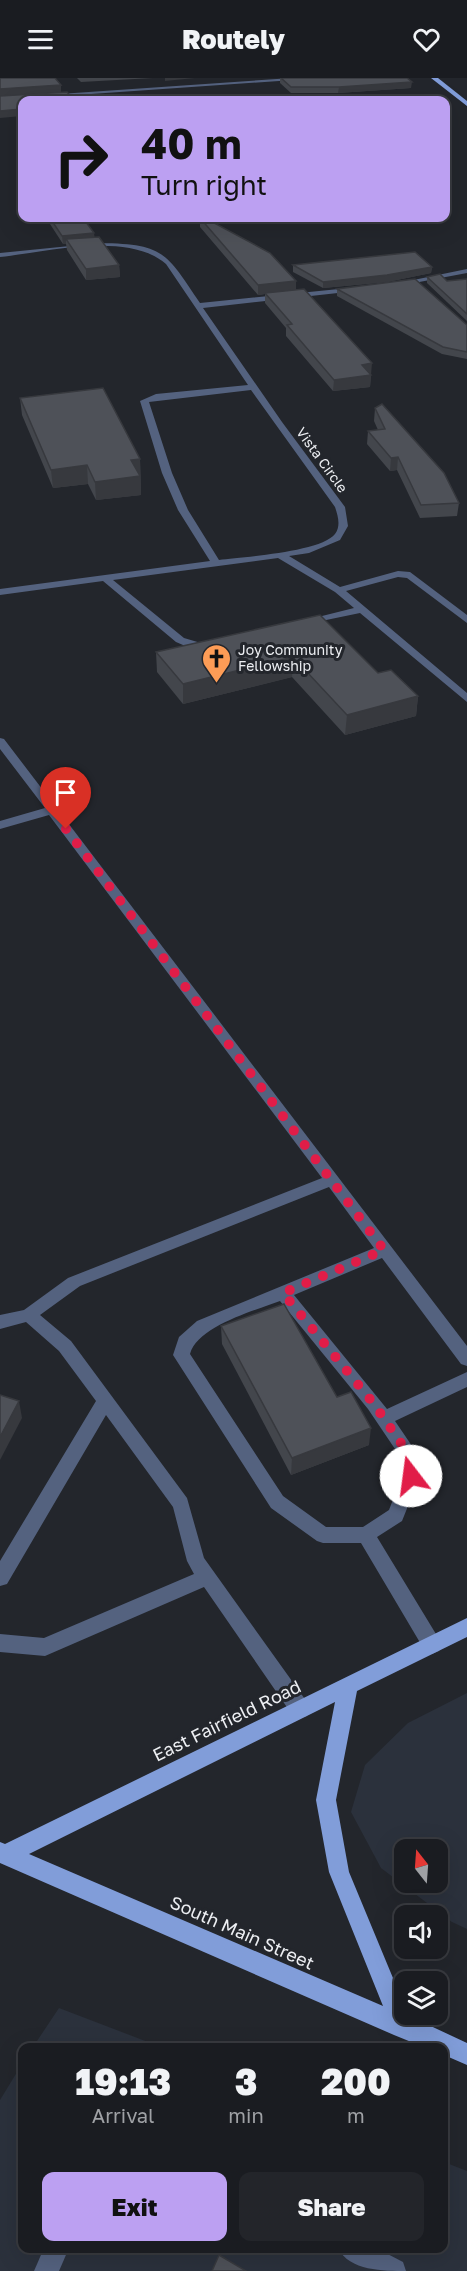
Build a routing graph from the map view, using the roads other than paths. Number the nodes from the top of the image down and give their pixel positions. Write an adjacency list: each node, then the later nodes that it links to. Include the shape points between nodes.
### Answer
1 (319, 78): 3 (street)
2 (434, 78): 4 (main road)
3 (36, 96)
4 (467, 104)
5 (0, 255): 11 (street, Vista Circle, via 117,244 139,247 157,252 169,263)
6 (467, 271): 7 (street)
7 (418, 282): 8 (street); 10 (street)
8 (387, 286)
9 (364, 288): 11 (street)
10 (425, 289)
11 (198, 306): 12 (street, Vista Circle)
12 (254, 387): 13 (street, Vista Circle, via 340,507 345,522 342,531 329,543); 14 (street, via 144,401 183,510)
13 (279, 554): 14 (street, Vista Circle); 16 (street)
14 (216, 563): 15 (street, Vista Circle)
15 (105, 578): 17 (street, Vista Circle); 21 (street, via 180,640 209,648)
16 (339, 590): 18 (street); 19 (street, via 398,573 410,575)
17 (0, 592)
18 (362, 609): 20 (street); 22 (street)
19 (467, 620)
20 (293, 627)
21 (221, 645)
22 (467, 699)
23 (0, 741): 24 (street)
24 (52, 810): 25 (street); 26 (street)
25 (0, 825)
26 (332, 1180): 27 (street); 29 (street, via 74,1282)
27 (384, 1250): 28 (street); 31 (street)
28 (283, 1293): 34 (street); 35 (street, via 203,1326 185,1342 181,1355 278,1502 323,1535)
29 (29, 1315): 30 (street); 33 (street, via 65,1346)
30 (0, 1322)
31 (467, 1359)
32 (467, 1379): 34 (street)
33 (105, 1401): 36 (street, via 181,1504 196,1561); 37 (street)
34 (384, 1418): 35 (street, via 403,1446 411,1476 396,1515)
35 (366, 1535): 40 (street)
36 (207, 1577): 39 (street, via 45,1647); 42 (street)
37 (0, 1578)
38 (467, 1627): 40 (main road, East Fairfield Road)
39 (0, 1643)
40 (432, 1644): 41 (main road, East Fairfield Road)
41 (348, 1686): 42 (main road, East Fairfield Road); 44 (main road, via 326,1800 339,1872)
42 (300, 1710): 43 (main road, East Fairfield Road)
43 (2, 1858): 44 (main road, South Main Street)
44 (402, 2027): 45 (main road, South Main Street)
45 (441, 2043)
46 (448, 2046): 47 (main road, South Main Street)
47 (467, 2054)
48 (55, 2253): 50 (street)
49 (360, 2253): 51 (street)
50 (46, 2271)
51 (394, 2271)

